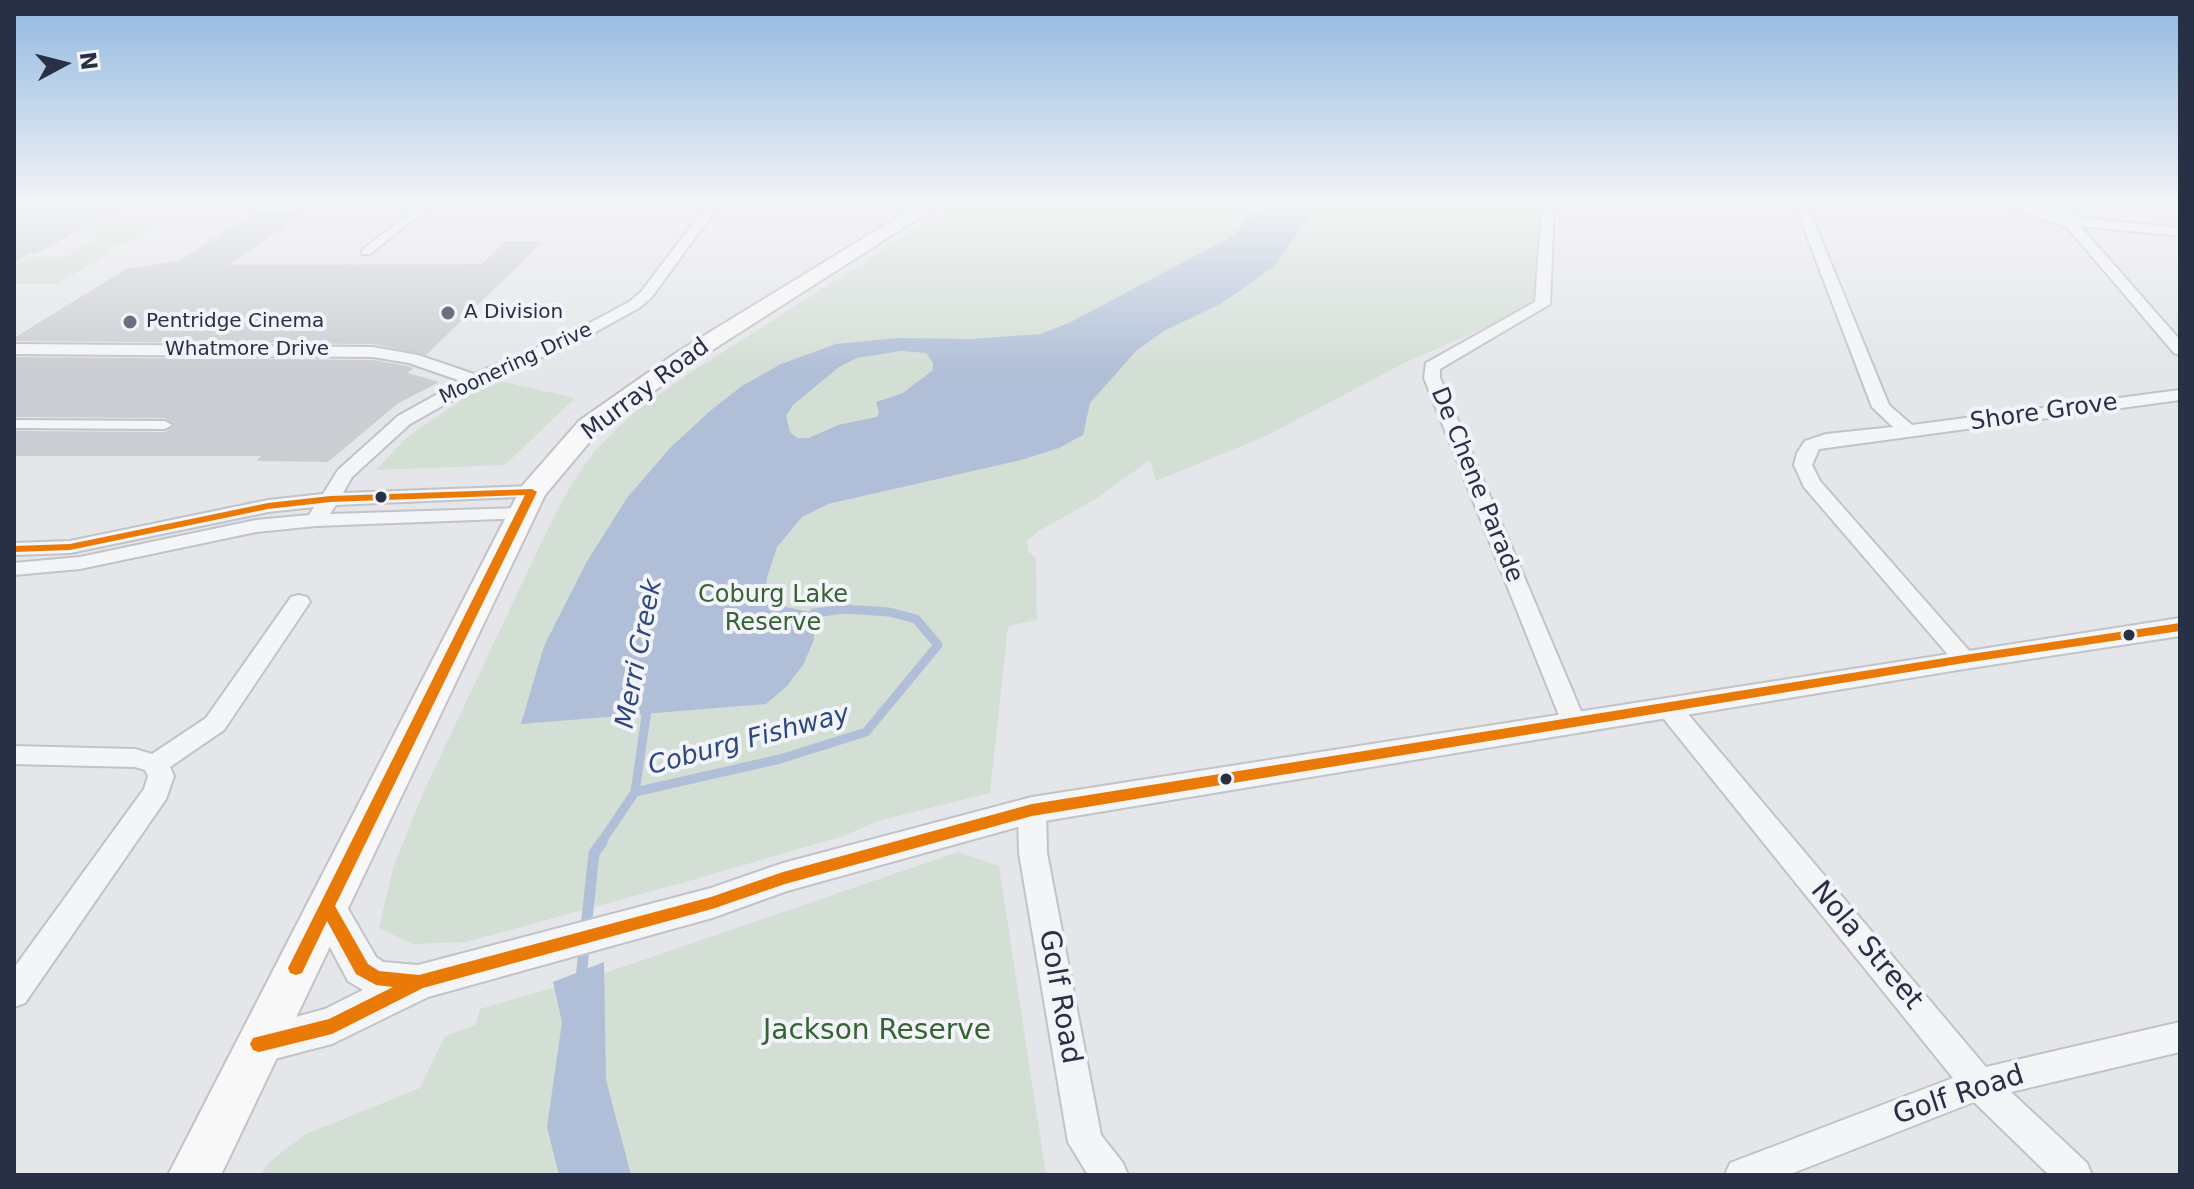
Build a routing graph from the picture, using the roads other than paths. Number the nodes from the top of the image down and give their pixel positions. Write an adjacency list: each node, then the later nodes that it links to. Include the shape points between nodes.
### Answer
1 (672, 260): 8 (street, Moonering Drive, via 634,305)
2 (841, 260): 14 (main road, Murray Road, via 662,373 588,427)
3 (1545, 260): 22 (street, De Chene Parade, via 1542,304 1432,367 1432,378)
4 (1823, 260): 12 (street, via 1881,407)
5 (2106, 260): 7 (street)
6 (14, 349): 8 (street, Whatmore Drive, via 373,352)
7 (2180, 350)
8 (475, 380): 13 (street, Moonering Drive, via 404,420 357,461)
9 (2180, 395): 12 (street, Shore Grove)
10 (14, 424): 11 (street)
11 (165, 425)
12 (1908, 431): 20 (street, Shore Grove, via 1826,440 1812,445 1803,465 1811,483)
13 (330, 499): 14 (street); 15 (street, Moonering Drive); 16 (street, via 268,506 70,547)
14 (526, 503): 15 (street); 26 (main road, Murray Road)
15 (316, 520): 17 (street, via 199,536 80,563)
16 (14, 549)
17 (14, 569)
18 (299, 602): 24 (street, via 215,724)
19 (2180, 627): 20 (street)
20 (1964, 659): 21 (street)
21 (1668, 707): 22 (street); 31 (street, Nola Street)
22 (1574, 723): 25 (street)
23 (14, 755): 24 (street, via 135,758)
24 (155, 764): 28 (street, via 161,776 157,792)
25 (1032, 810): 27 (street); 33 (street, Golf Road, via 1033,853 1085,1142)
26 (327, 906): 27 (street, via 362,969 376,978); 30 (main road, Murray Road)
27 (432, 979): 30 (street, via 332,1026)
28 (14, 993)
29 (2180, 1037): 31 (street, Golf Road)
30 (259, 1044): 32 (main road, Murray Road)
31 (1979, 1084): 34 (street, Golf Road); 35 (street, Nola Street)
32 (194, 1175)
33 (1110, 1175)
34 (1743, 1175)
35 (2074, 1175)

